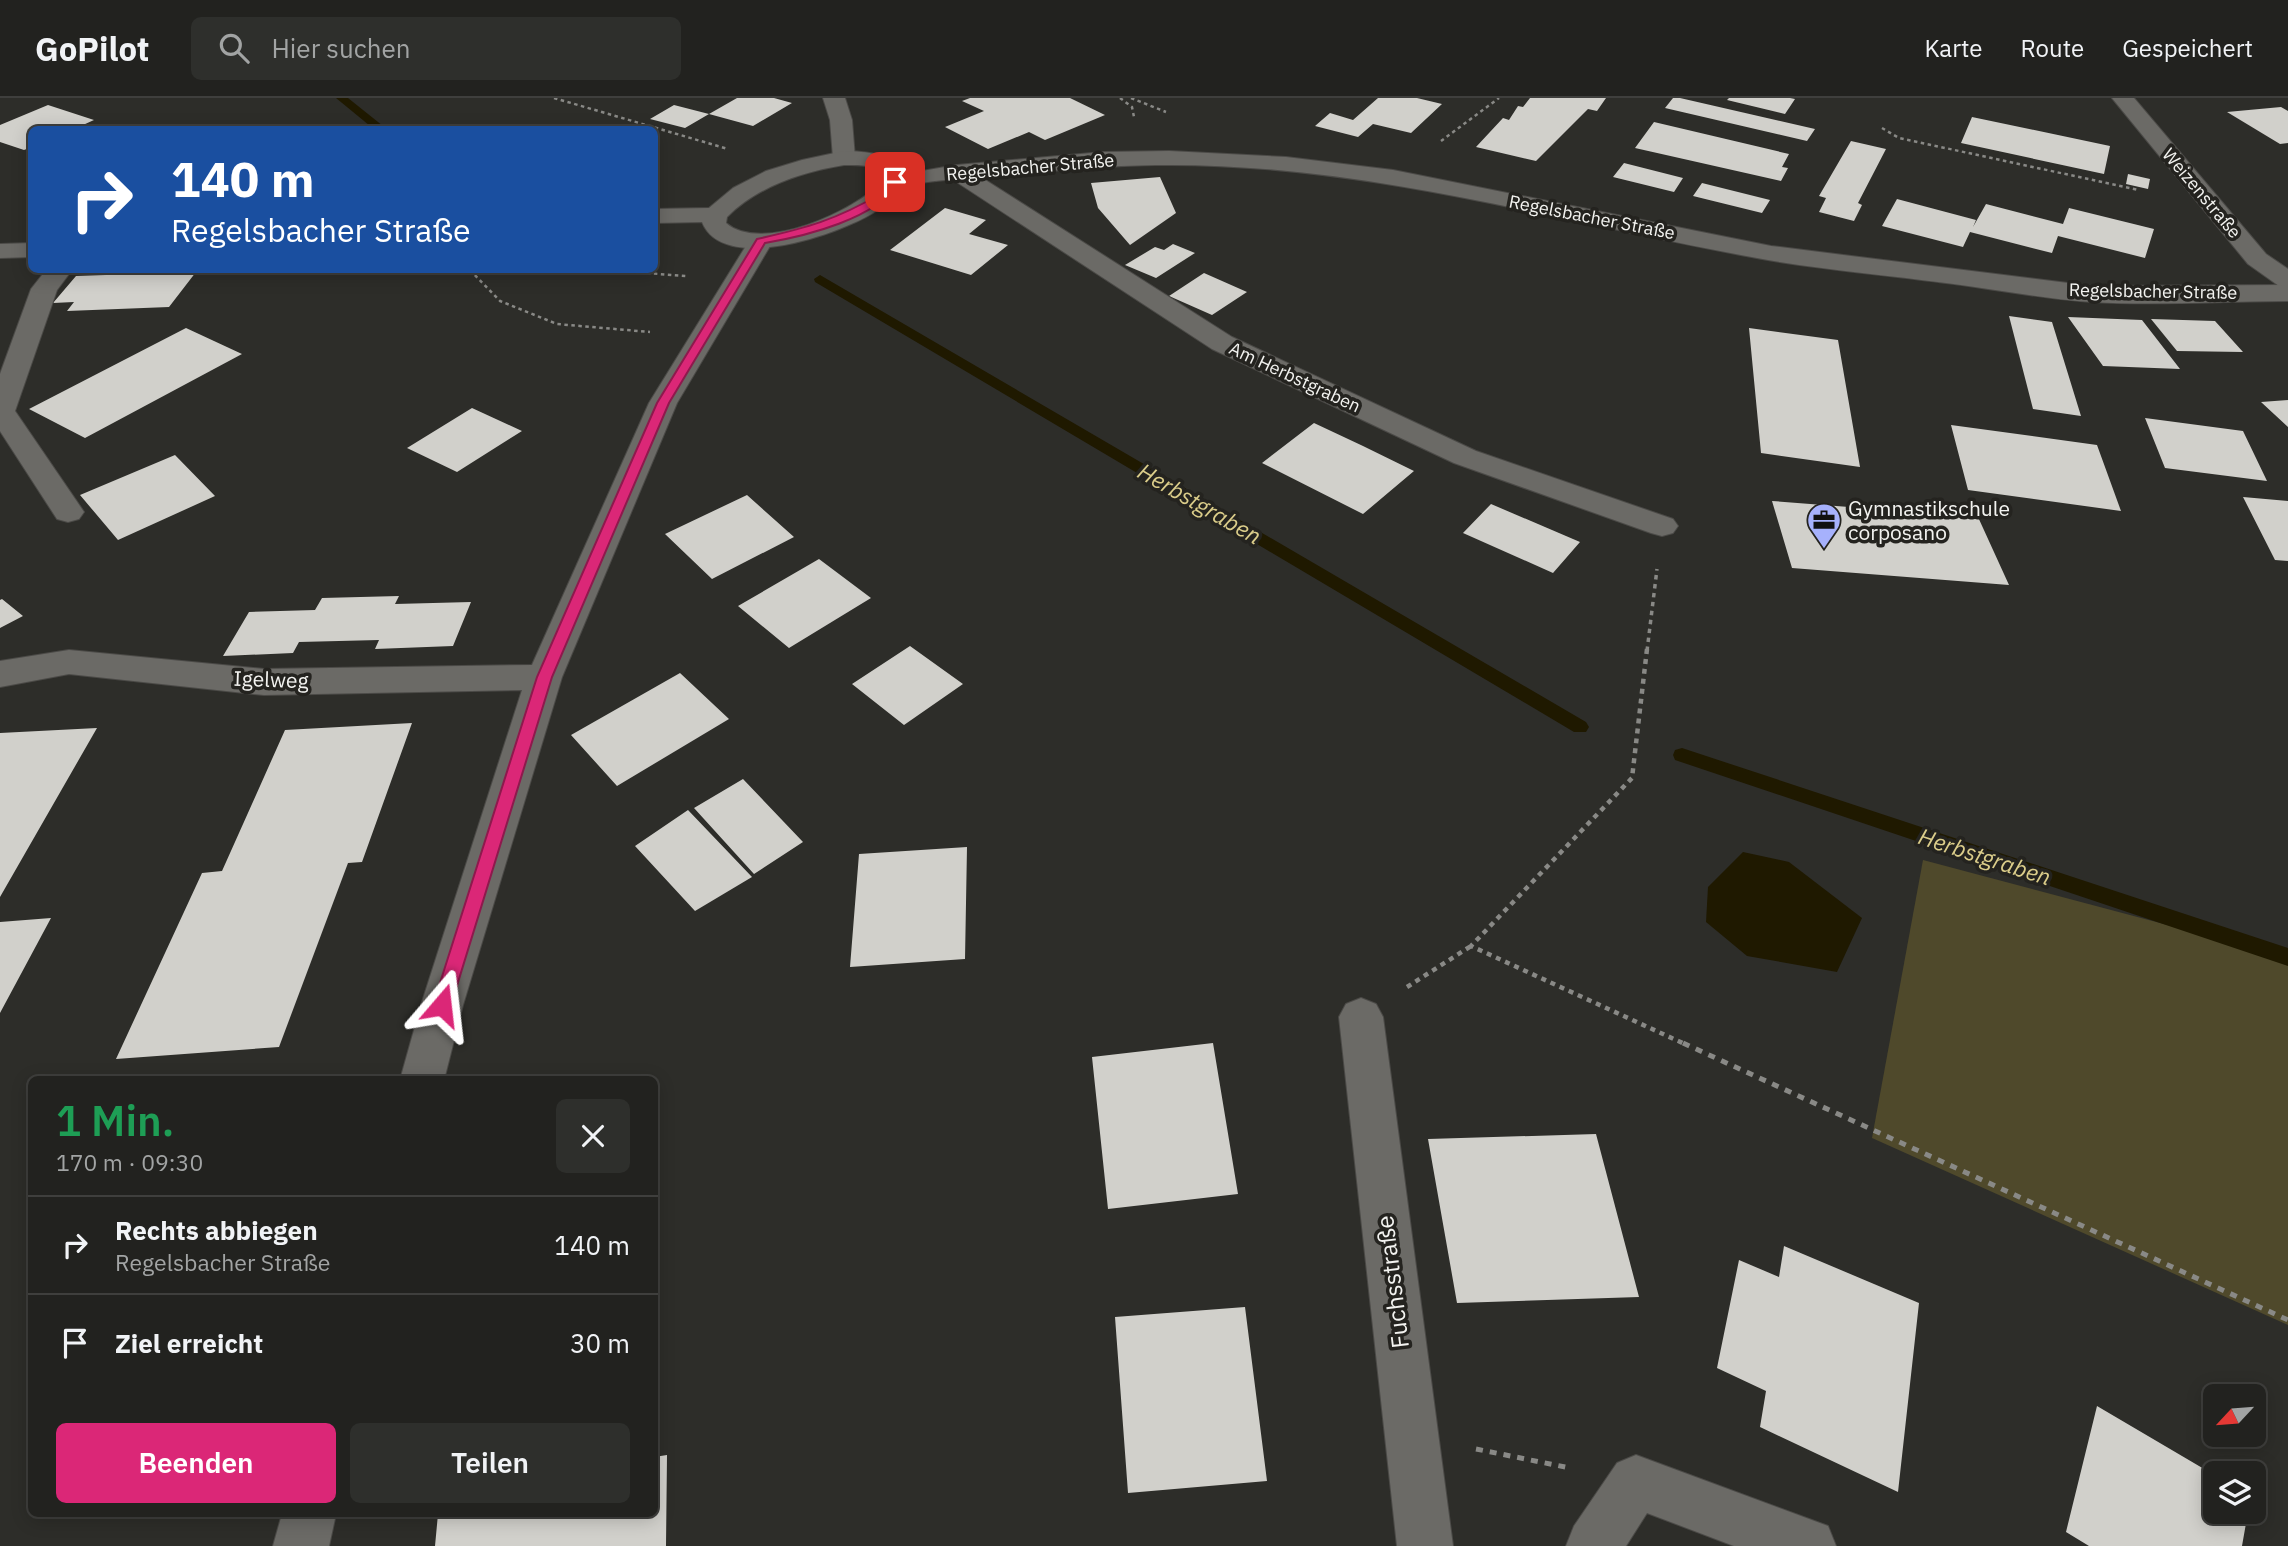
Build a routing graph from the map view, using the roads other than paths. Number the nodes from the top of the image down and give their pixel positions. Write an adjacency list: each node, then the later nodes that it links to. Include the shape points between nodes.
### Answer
1 (834, 98): 3 (street)
2 (2119, 102): 12 (street, Weizenstraße, via 2257,259)
3 (844, 158): 5 (street, via 884,164); 6 (street, via 808,165 739,193)
4 (957, 172): 5 (street, Regelsbacher Straße); 13 (street, Regelsbacher Straße, via 1103,159 1286,164 1393,177 1772,253 2092,294); 15 (street, Am Herbstgraben, via 1222,343 1465,457)
5 (895, 182): 8 (street, via 888,193 841,219 800,234)
6 (715, 215): 7 (street); 8 (street, via 714,225 723,234)
7 (658, 216)
8 (761, 241): 17 (street, via 663,403)
9 (28, 250): 10 (street)
10 (0, 251)
11 (57, 273): 14 (street, via 44,289 1,411)
12 (2288, 281)
13 (2288, 293)
14 (68, 512)
15 (1662, 526)
16 (0, 674): 17 (street, Igelweg, via 69,662 264,682)
17 (544, 677): 19 (street)
18 (1361, 1017): 22 (street, Fuchsstraße)
19 (423, 1076)
20 (308, 1517): 21 (street)
21 (301, 1546)
22 (1425, 1546)
23 (1594, 1546): 24 (street, via 1636,1482)
24 (1808, 1546)

